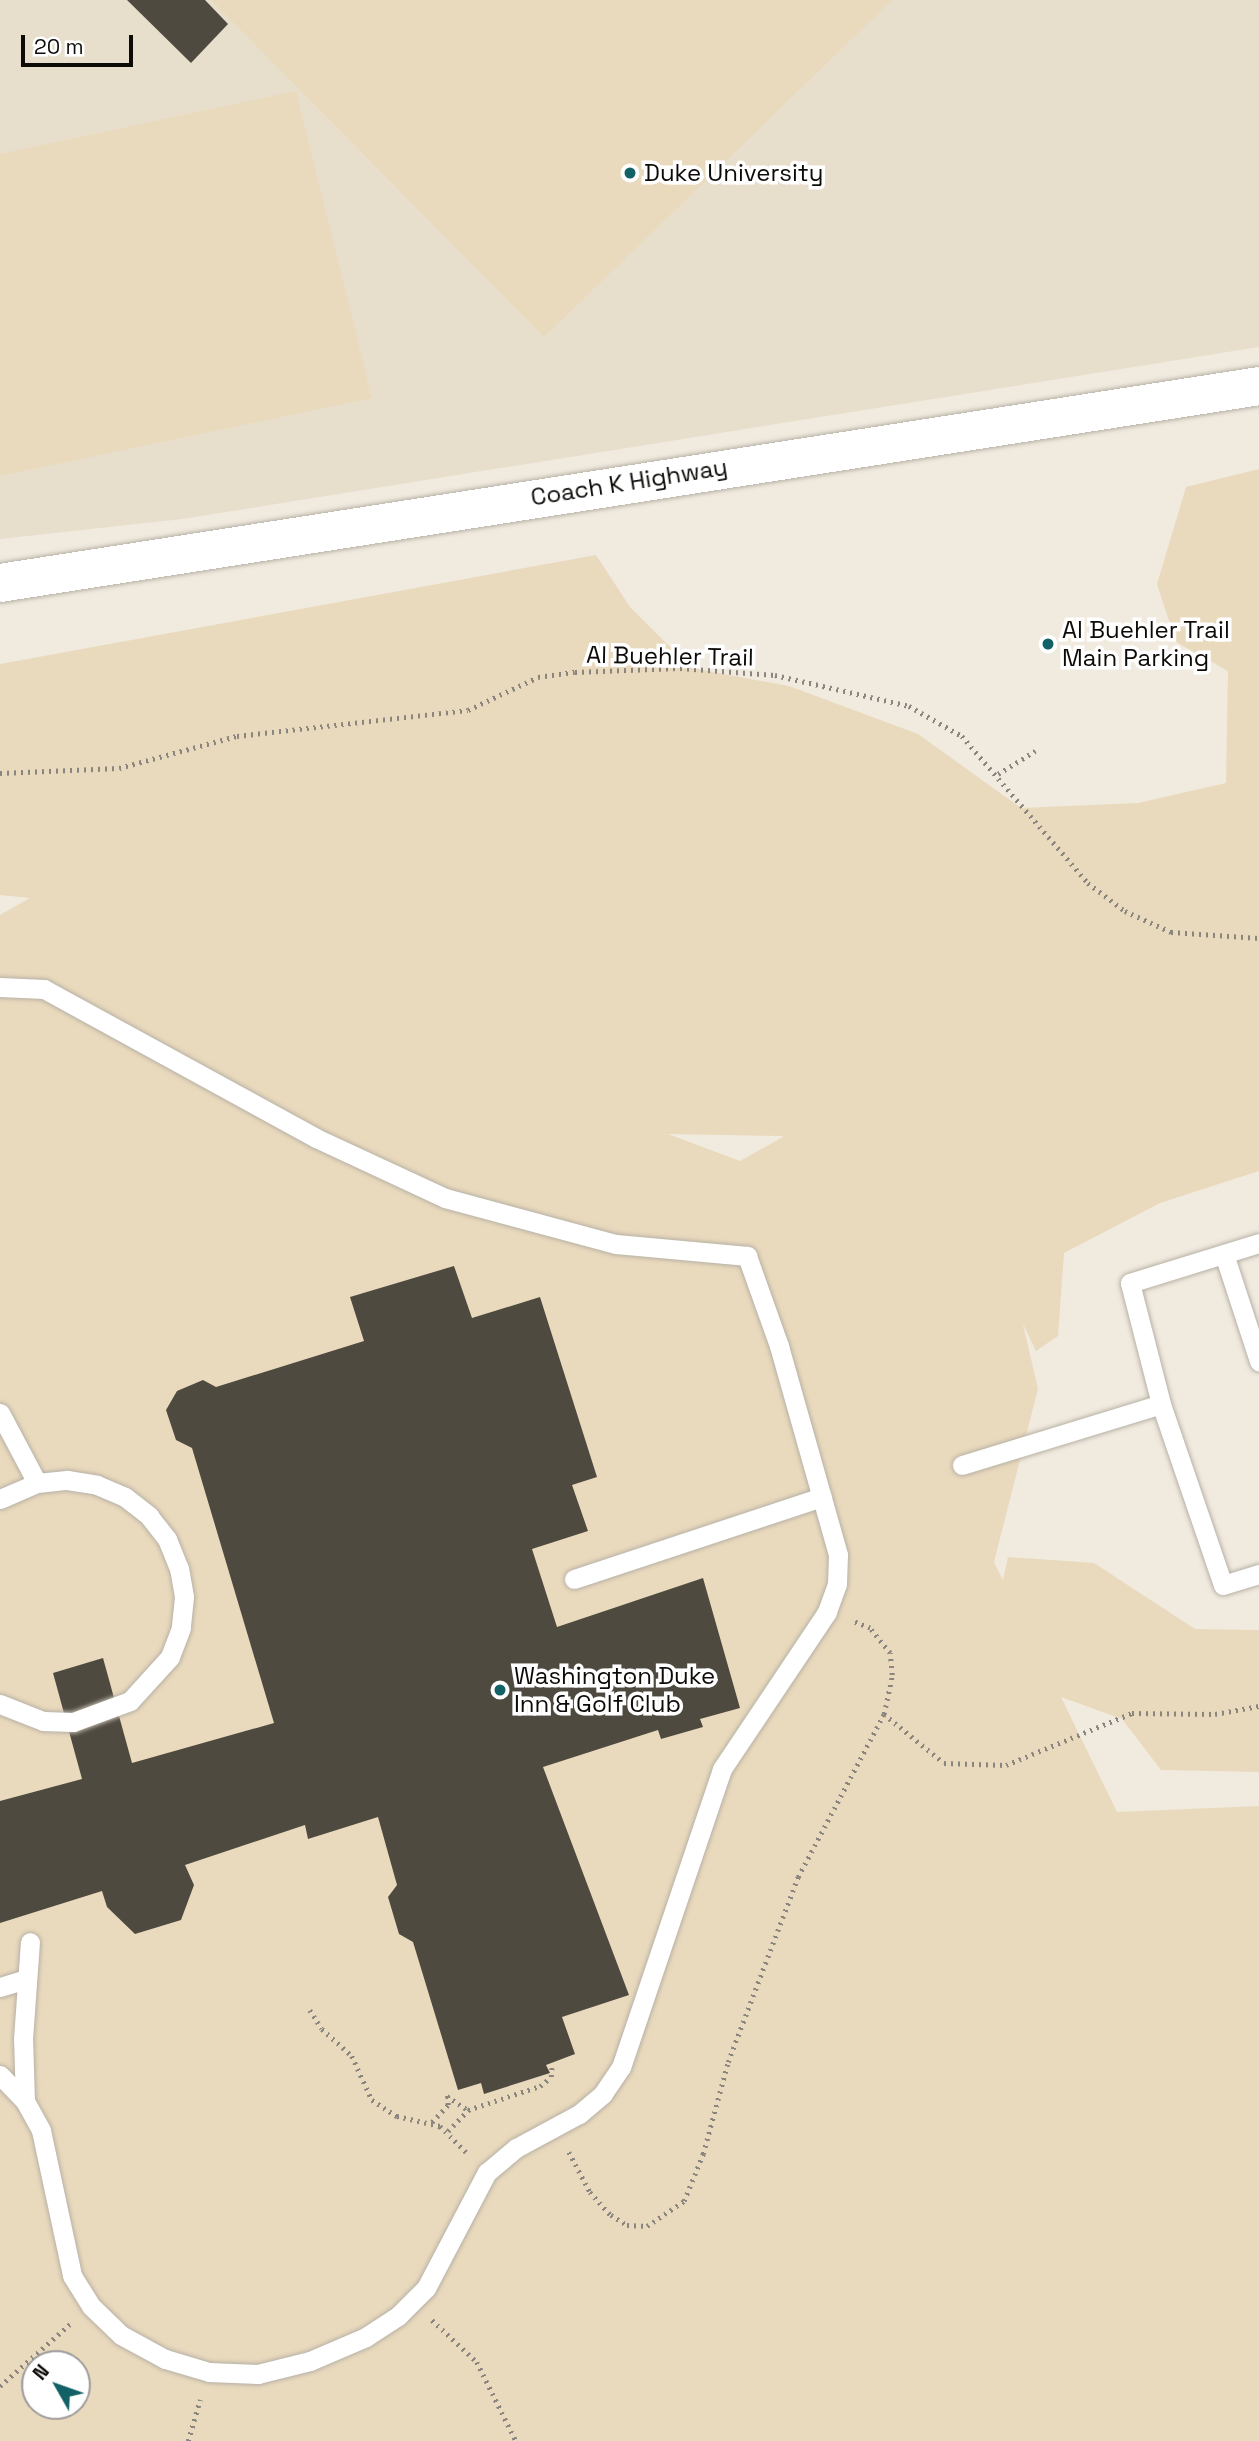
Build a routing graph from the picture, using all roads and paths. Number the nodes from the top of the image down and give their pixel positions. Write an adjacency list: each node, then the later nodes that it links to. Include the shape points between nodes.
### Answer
1 (1259, 386): 2 (main road, Coach K Highway)
2 (0, 583)
3 (1035, 751): 5 (path)
4 (0, 773): 5 (path, Al Buehler Trail, via 118,768 237,736 468,710 538,677 680,668 775,675 909,706 962,736)
5 (998, 774): 6 (path, Al Buehler Trail, via 1088,883 1125,911 1171,932)
6 (1259, 938)
7 (0, 987): 15 (lane, via 44,989 316,1138 445,1198 616,1244 747,1256 779,1346)
8 (1259, 1243): 9 (lane)
9 (1224, 1254): 10 (lane); 11 (lane, via 1130,1283)
10 (1259, 1361)
11 (1161, 1404): 13 (lane); 17 (lane, via 1223,1585)
12 (0, 1413): 14 (lane)
13 (962, 1465)
14 (37, 1483): 16 (lane); 20 (lane, via 67,1480 97,1485 125,1497 149,1516 167,1539 179,1568 184,1597 181,1628 170,1657 153,1681 130,1702 103,1715 73,1722 43,1721)
15 (822, 1497): 18 (lane); 19 (lane, via 838,1555 836,1584)
16 (0, 1499)
17 (1259, 1574)
18 (574, 1579)
19 (827, 1612): 22 (path, via 870,1628 885,1645 892,1675); 32 (lane, via 722,1769 621,2067 603,2094)
20 (0, 1704)
21 (1259, 1706): 22 (path, via 1216,1714 1132,1713 1006,1765 944,1763)
22 (884, 1714): 32 (path, via 798,1877 724,2071 703,2154 684,2201 646,2226 627,2225 611,2216 590,2192)
23 (30, 1942): 24 (lane)
24 (26, 1979): 25 (lane); 29 (lane)
25 (0, 1987)
26 (310, 2010): 31 (path, via 322,2029 352,2056 372,2100 397,2116)
27 (552, 2066): 30 (path, via 551,2077 540,2087)
28 (0, 2076): 29 (lane)
29 (24, 2101): 36 (lane, via 41,2130 72,2275)
30 (468, 2110): 31 (path, via 447,2094 448,2105); 33 (path)
31 (432, 2123): 33 (path)
32 (556, 2126): 34 (lane, via 516,2148)
33 (449, 2131): 34 (path, via 467,2153)
34 (481, 2182): 35 (lane, via 449,2249)
35 (414, 2303): 37 (lane, via 366,2337 310,2361 258,2374); 40 (path, via 477,2362)
36 (92, 2306): 37 (lane, via 121,2335 165,2359); 38 (path)
37 (209, 2372): 39 (path)
38 (0, 2386)
39 (188, 2441)
40 (516, 2441)

